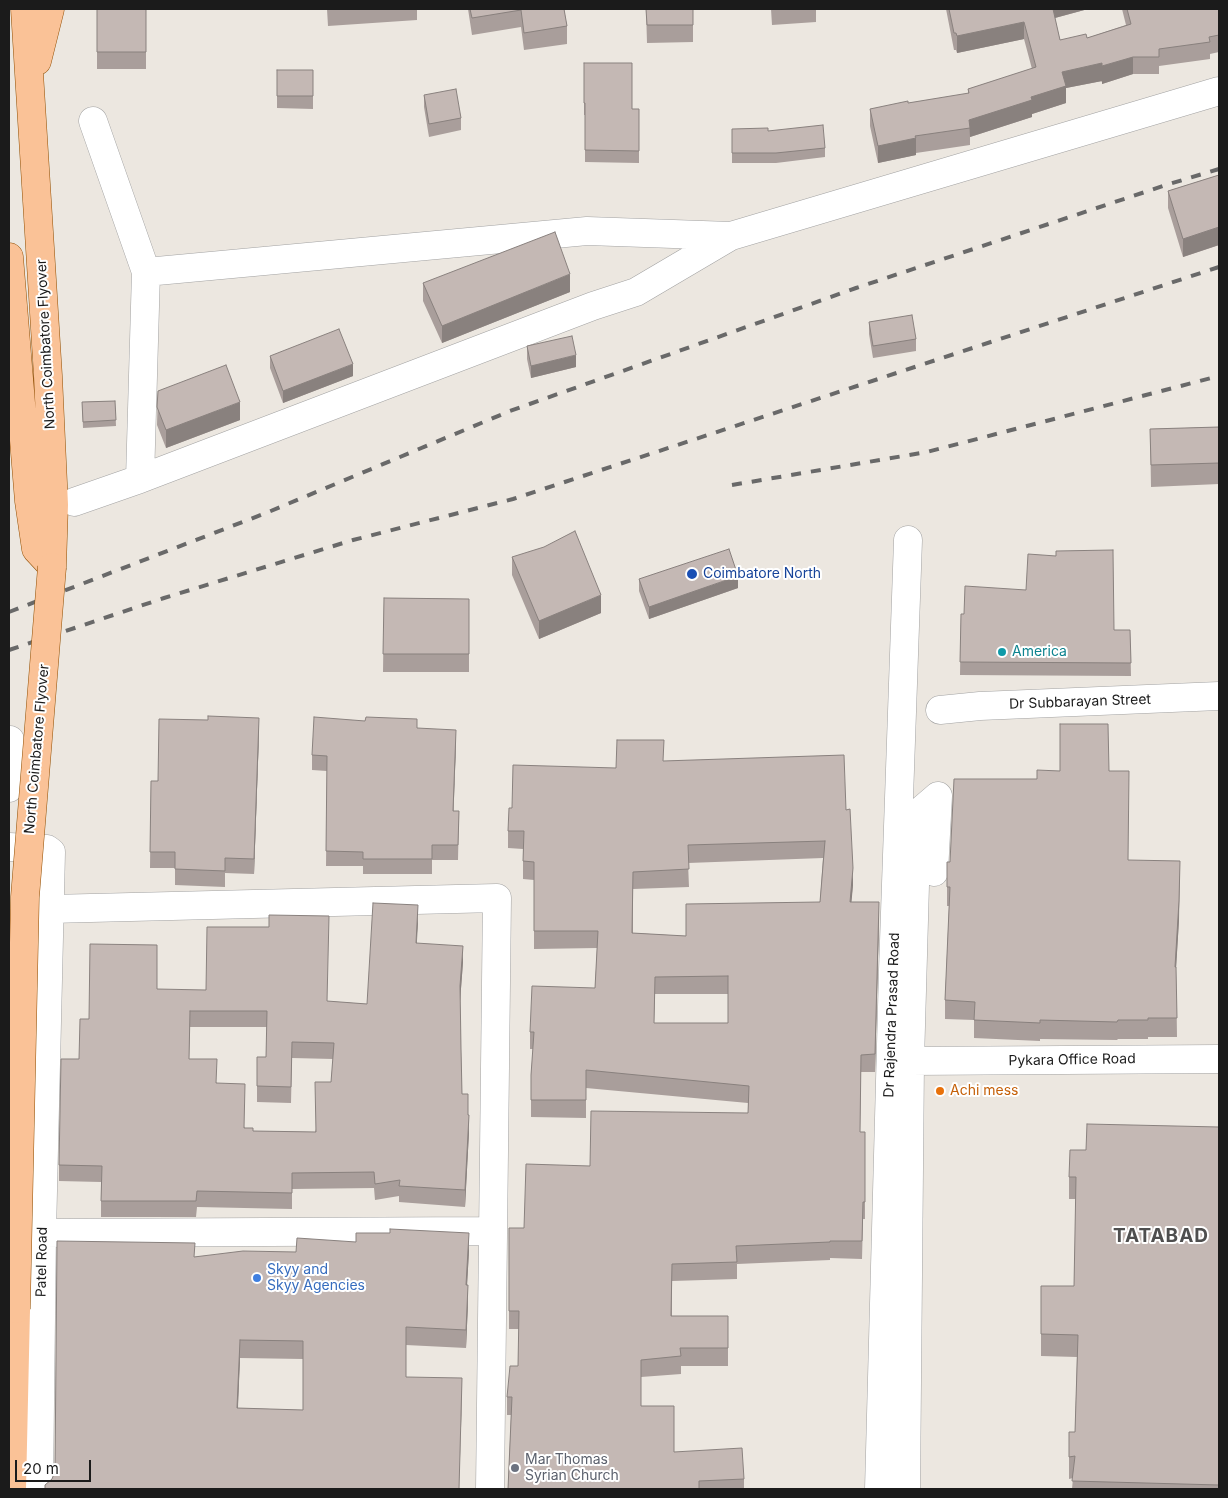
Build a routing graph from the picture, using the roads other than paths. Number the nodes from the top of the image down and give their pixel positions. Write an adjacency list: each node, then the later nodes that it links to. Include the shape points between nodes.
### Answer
1 (25, 9): 3 (main road, North Coimbatore Flyover)
2 (50, 9): 3 (main road)
3 (30, 85): 12 (main road, North Coimbatore Flyover, via 54,505)
4 (1219, 91): 6 (street)
5 (93, 121): 8 (street)
6 (731, 236): 8 (street, via 587,231); 9 (street, via 636,292)
7 (9, 257): 12 (main road, via 29,501 36,549)
8 (146, 272): 9 (street)
9 (140, 480): 10 (street)
10 (74, 502)
11 (908, 540): 27 (street, Dr Rajendra Prasad Road)
12 (52, 568): 24 (main road, North Coimbatore Flyover, bridge, via 25,897)
13 (1219, 696): 14 (street, Dr Subbarayan Street)
14 (940, 710)
15 (10, 740): 16 (street)
16 (9, 788)
17 (9, 847): 18 (street, Patel Road, via 47,848 50,851)
18 (50, 909): 21 (street, via 498,898); 22 (street, Patel Road)
19 (1219, 1059): 20 (street, Pykara Office Road)
20 (917, 1061): 20 (street, via 917,814 938,796); 23 (street)
21 (493, 1231): 22 (street); 26 (street)
22 (42, 1233): 25 (street, Patel Road)
23 (915, 1387): 28 (street); 29 (street)
24 (12, 1489)
25 (39, 1489)
26 (490, 1489)
27 (879, 1489)
28 (906, 1489)
29 (924, 1489)

